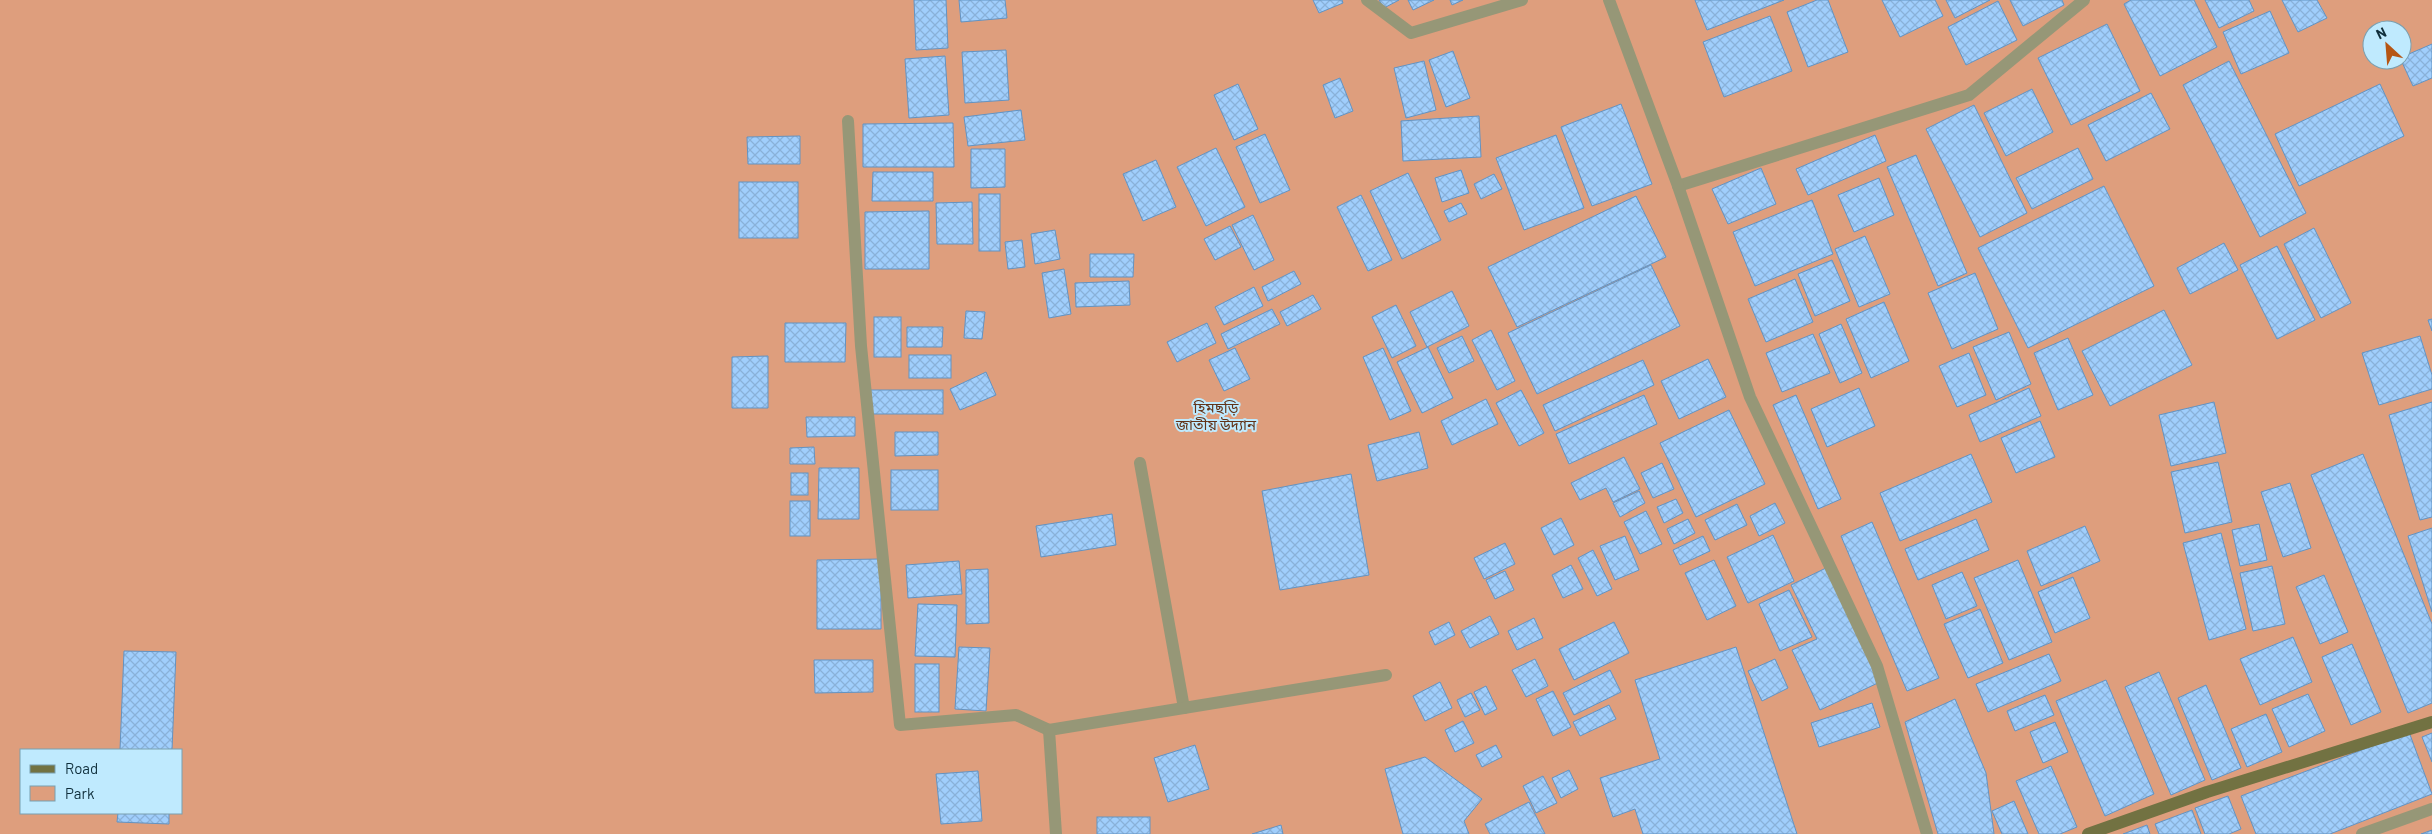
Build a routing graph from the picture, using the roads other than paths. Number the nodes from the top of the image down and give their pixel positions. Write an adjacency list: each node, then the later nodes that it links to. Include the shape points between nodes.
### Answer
1 (1367, 0): 2 (street, via 1411,34)
2 (1522, 0)
3 (1609, 0): 6 (street)
4 (2084, 0): 6 (street, via 1969,94)
5 (848, 121): 11 (street, via 861,346 900,725 1016,715)
6 (1678, 186): 14 (street, via 1750,397 1877,666)
7 (1140, 464): 9 (street)
8 (1386, 675): 9 (street)
9 (1184, 708): 11 (street)
10 (2432, 722): 15 (street, via 2207,792)
11 (1049, 730): 13 (street)
12 (2432, 809): 16 (street)
13 (1056, 834)
14 (1927, 834)
15 (2088, 834)
16 (2362, 834)

